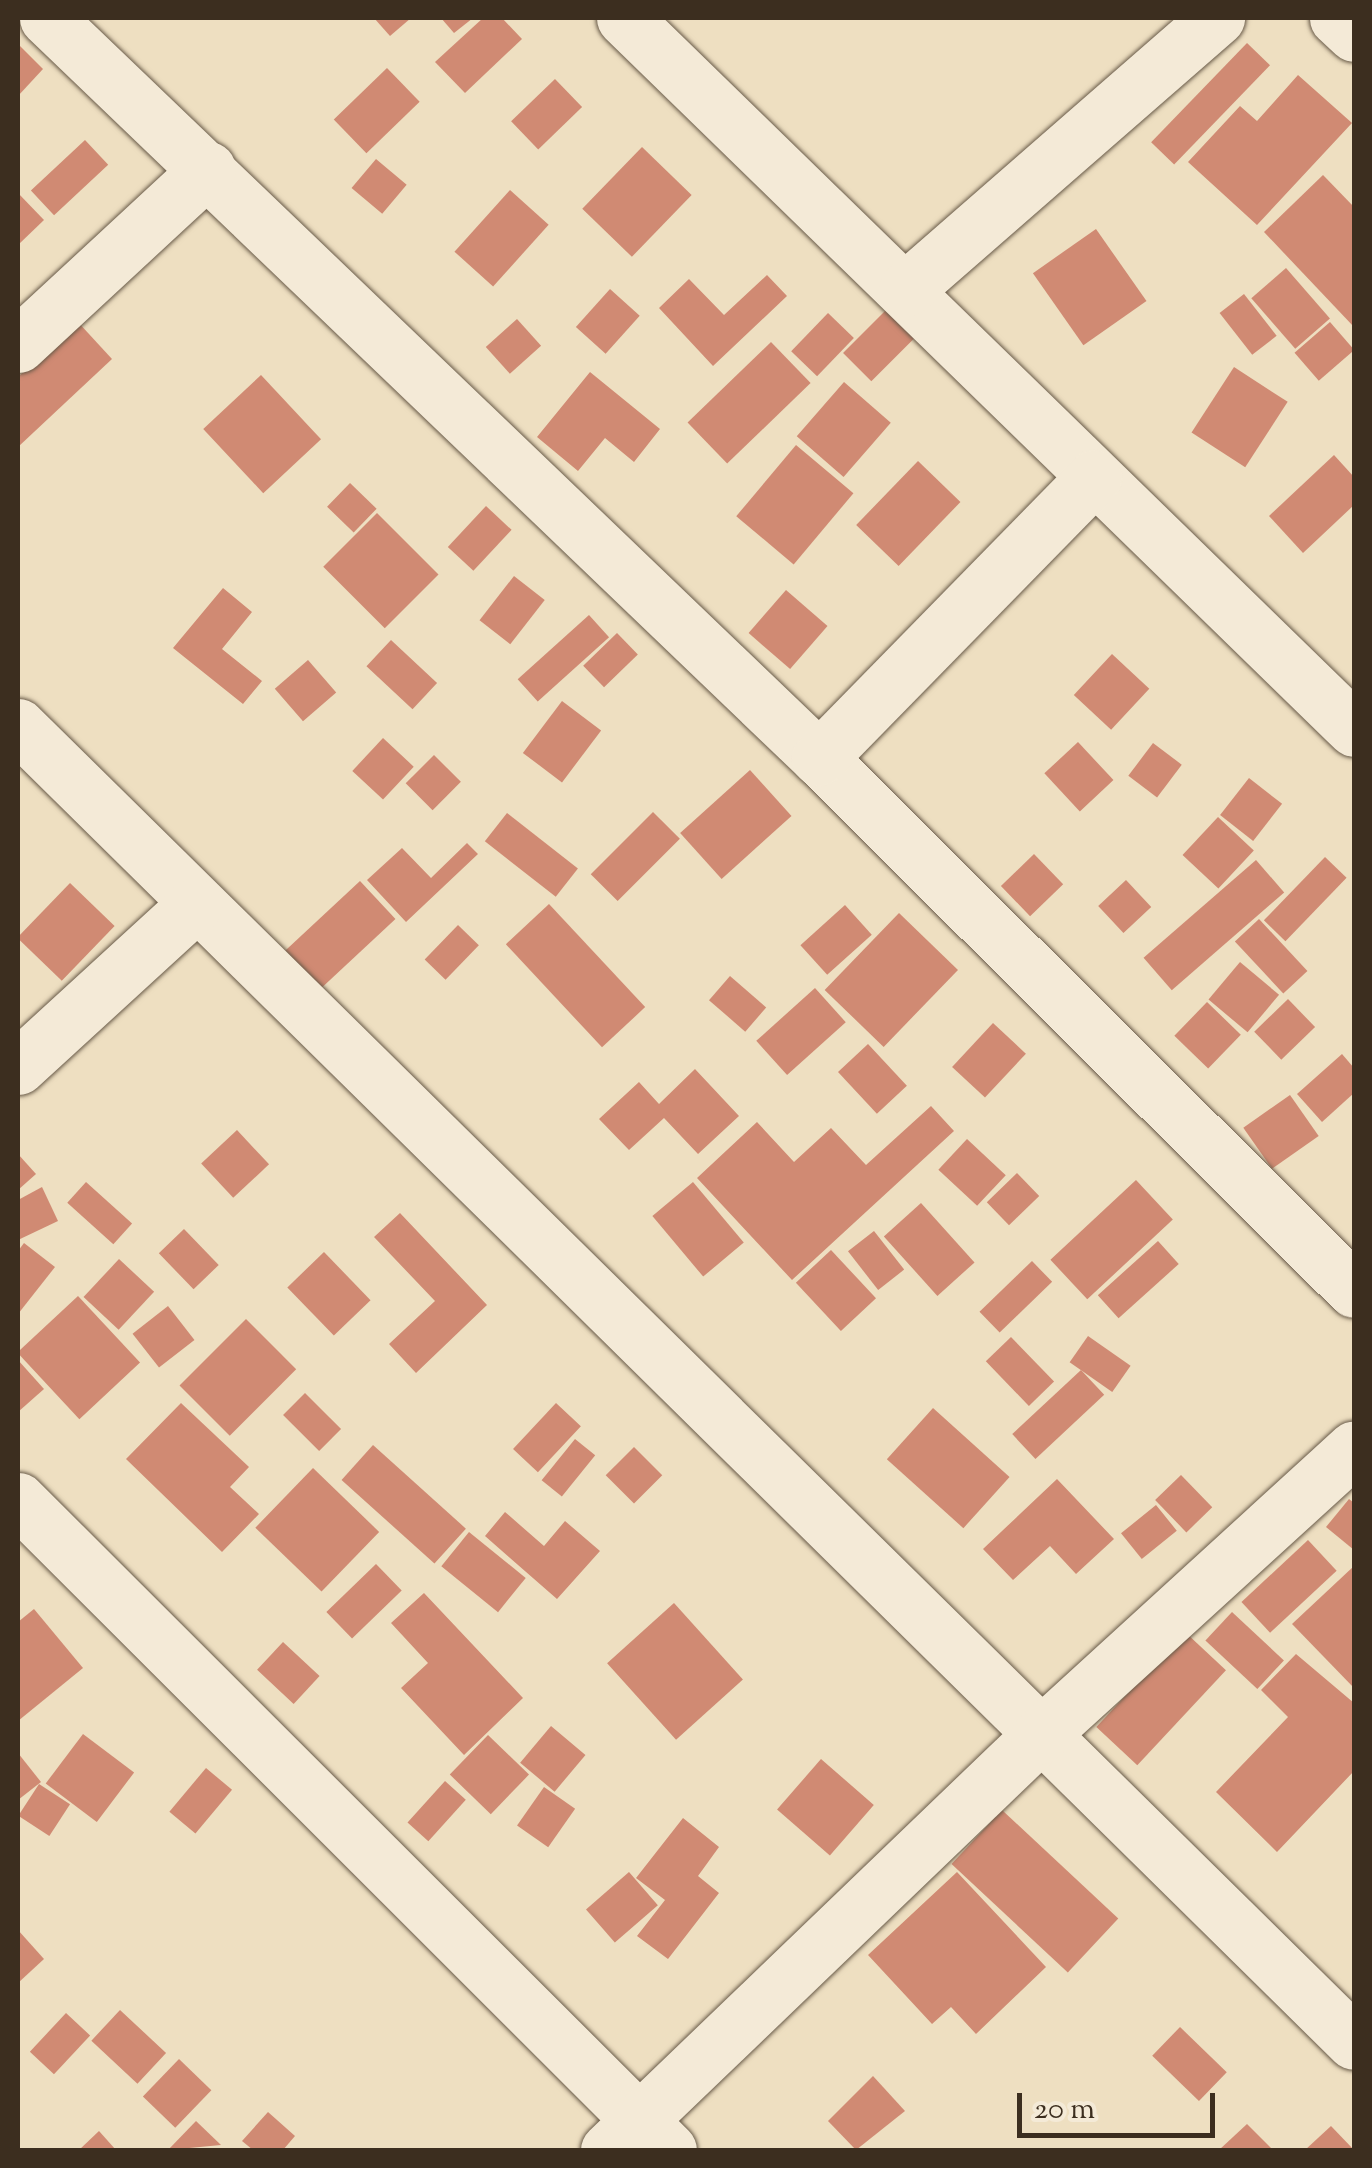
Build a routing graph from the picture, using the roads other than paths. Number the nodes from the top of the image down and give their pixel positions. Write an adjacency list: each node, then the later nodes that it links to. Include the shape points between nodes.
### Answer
1 (47, 18): 6 (street)
2 (624, 18): 7 (street)
3 (1217, 18): 7 (street)
4 (1337, 18): 5 (street)
5 (1354, 34)
6 (208, 169): 8 (street); 12 (street)
7 (906, 288): 9 (street)
8 (18, 346)
9 (1094, 477): 11 (street); 12 (street)
10 (18, 726): 13 (street)
11 (1354, 729)
12 (819, 758): 15 (street)
13 (194, 906): 14 (street); 18 (street)
14 (18, 1067)
15 (1354, 1290)
16 (1354, 1448): 18 (street)
17 (18, 1500): 20 (street)
18 (1038, 1737): 19 (street); 20 (street)
19 (1354, 2042)
20 (639, 2141)

